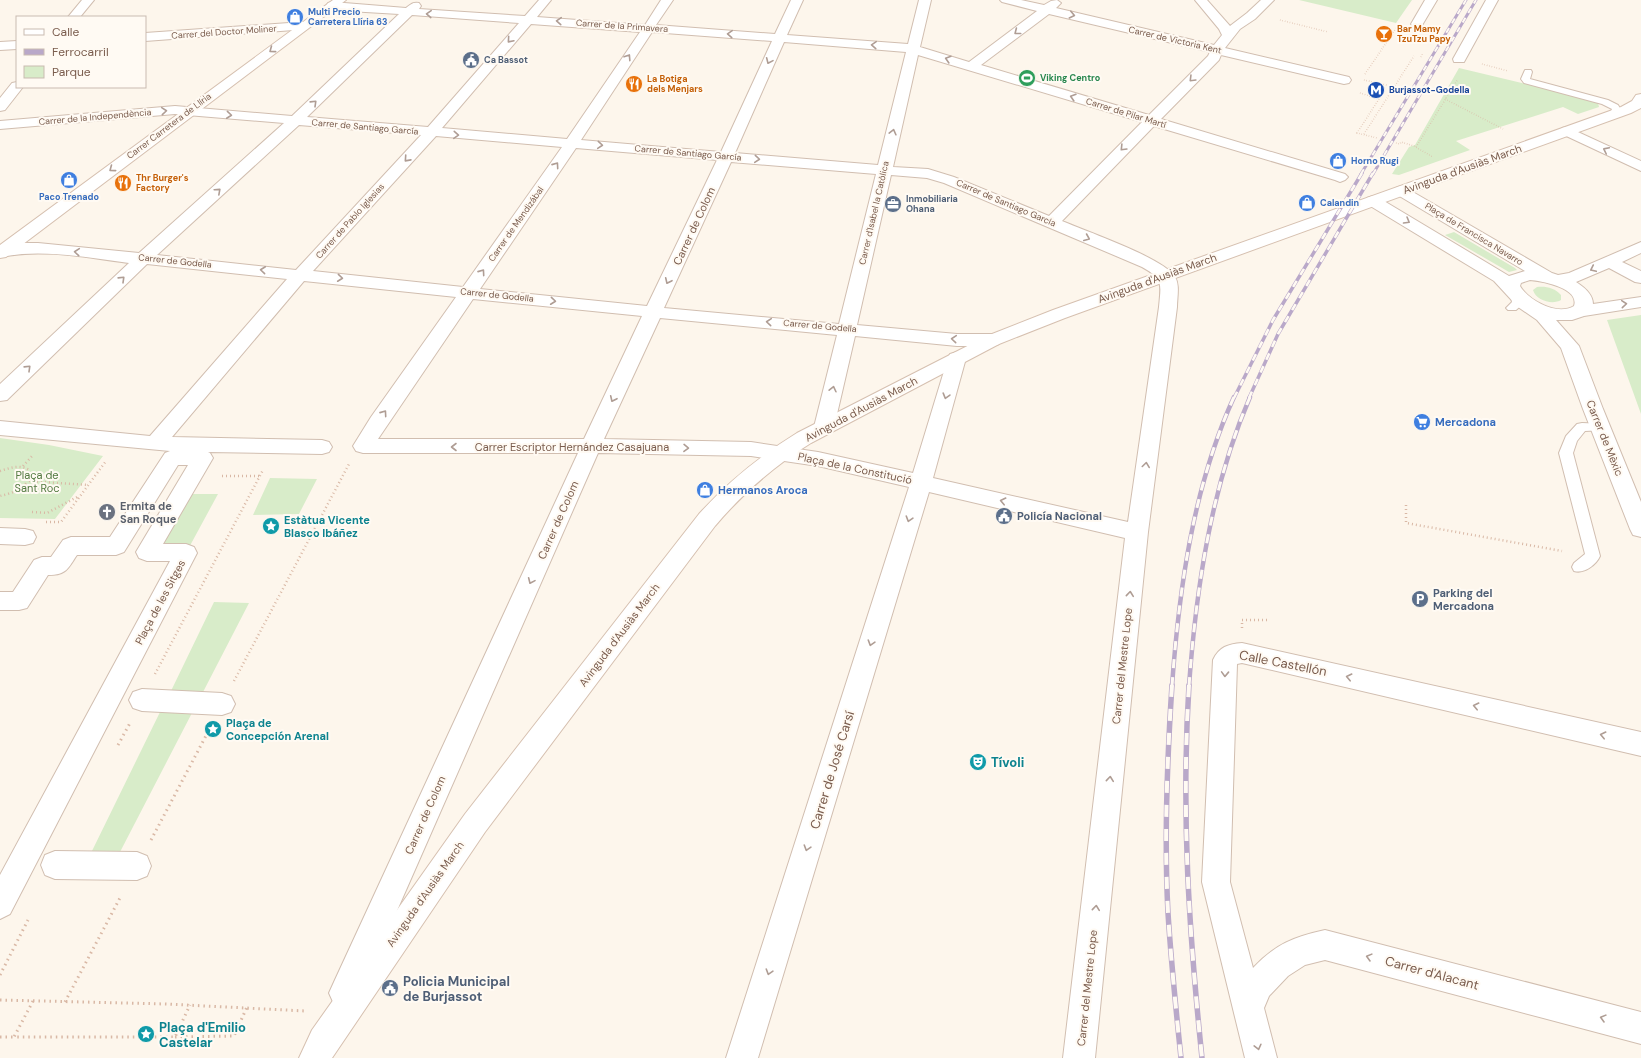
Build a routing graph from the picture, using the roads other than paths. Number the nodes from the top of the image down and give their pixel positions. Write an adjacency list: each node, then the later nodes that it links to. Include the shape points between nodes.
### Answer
1 (88, 0): 17 (street)
2 (421, 0): 15 (street)
3 (545, 0): 18 (street, Carrer de Pablo Iglesias)
4 (667, 0): 22 (street, Carrer de Mendizábal)
5 (797, 0): 25 (street, Carrer de Colom)
6 (925, 0): 28 (street, Carrer d'Isabel la Catòlica)
7 (1006, 0): 14 (street, Carrer de Victoria Kent)
8 (1059, 0): 14 (street)
9 (1201, 0): 16 (street)
10 (1268, 0): 19 (street)
11 (1431, 0): 20 (street)
12 (1492, 0): 30 (street)
13 (336, 3): 15 (street, Carrer de la Primavera); 21 (street, Carrer Carretera de Llíria)
14 (1047, 9): 29 (street, Carrer de Victoria Kent, one-way to 29); 31 (street, one-way to 31)
15 (408, 12): 18 (street, Carrer de la Primavera, one-way to 15); 41 (street, one-way to 15)
16 (1213, 14): 19 (street, via 1229,20); 23 (street, via 1225,28)
17 (75, 16)
18 (528, 19): 22 (street, Carrer de la Primavera, one-way to 18); 44 (street, Carrer de Pablo Iglesias, one-way to 44)
19 (1245, 20): 23 (street)
20 (1417, 24)
21 (303, 26): 24 (street, Carrer del Doctor Moliner); 38 (street, Carrer Carretera de Llíria, one-way to 38)
22 (647, 28): 25 (street, Carrer de la Primavera, one-way to 22); 45 (street, Carrer de Mendizábal, one-way to 22)
23 (1228, 36): 29 (street)
24 (146, 37)
25 (779, 38): 28 (street, Carrer de la Primavera, one-way to 25); 46 (street, Carrer de Colom, one-way to 46)
26 (16, 45): 27 (street)
27 (0, 46)
28 (913, 49): 31 (street, Carrer de Pilar Martí, one-way to 28); 48 (street, Carrer d'Isabel la Catòlica, one-way to 28)
29 (1217, 50): 34 (street, Carrer de Victoria Kent); 40 (street, one-way to 40, via 1214,57)
30 (1459, 59)
31 (972, 66): 40 (street, Carrer de Pilar Martí, one-way to 31)
32 (1528, 72): 39 (lane, via 1525,79 1527,82 1605,102 1615,107 1617,110)
33 (1540, 75): 36 (lane, via 1538,81 1543,83)
34 (1344, 80)
35 (16, 87): 37 (street)
36 (1639, 102): 39 (street, Avinguda d'Ausiàs March)
37 (0, 107)
38 (190, 111): 41 (street, Carrer de Santiago García, one-way to 41); 42 (street, Carrer de la Independència, one-way to 38, via 175,110); 54 (street, Carrer Carretera de Llíria, one-way to 54)
39 (1614, 114): 43 (street, Avinguda d'Ausiàs March)
40 (1150, 120): 49 (street, Carrer de Pilar Martí); 52 (street, one-way to 52)
41 (295, 121): 44 (street, Carrer de Santiago García); 55 (street, one-way to 41)
42 (0, 125)
43 (1567, 131): 47 (street, one-way to 43); 50 (street, Avinguda d'Ausiàs March)
44 (431, 133): 45 (street, Carrer de Santiago García, one-way to 45); 57 (street, Carrer de Pablo Iglesias, one-way to 57)
45 (572, 143): 46 (street, Carrer de Santiago García, one-way to 46); 61 (street, Carrer de Mendizábal, one-way to 45)
46 (726, 156): 48 (street, Carrer de Santiago García, one-way to 48); 64 (street, Carrer de Colom, one-way to 64)
47 (1641, 166)
48 (883, 170): 52 (street, Carrer de Santiago García, via 941,177); 66 (street, Carrer d'Isabel la Catòlica)
49 (1340, 177)
50 (1400, 191): 51 (street, Avinguda d'Ausiàs March); 59 (street, Plaça de Francisca Navarro)
51 (1373, 202): 58 (street, Avinguda d'Ausiàs March); 62 (street, one-way to 62, via 1500,277)
52 (1051, 223): 58 (street, Carrer de Santiago García, one-way to 58, via 1148,263)
53 (1641, 247): 56 (street)
54 (1, 252): 55 (street, Carrer de Godella, one-way to 54, via 38,248 19,248)
55 (144, 258): 57 (street, Carrer de Godella, one-way to 55); 70 (street, one-way to 55)
56 (1610, 262): 59 (street, one-way to 59, via 1569,279); 60 (street)
57 (301, 274): 61 (street, Carrer de Godella, one-way to 61); 74 (street, Carrer de Pablo Iglesias)
58 (1166, 275): 67 (street, Avinguda d'Ausiàs March); 81 (street, Carrer del Mestre Lope, one-way to 58, via 1168,307 1169,282)
59 (1553, 278): 62 (street, via 1528,275 1514,280 1512,283); 65 (street, Plaça de Francisca Navarro, via 1582,296 1584,307)
60 (1641, 278)
61 (469, 292): 64 (street, Carrer de Godella, one-way to 64); 75 (street, Carrer de Mendizábal, one-way to 61)
62 (1517, 299): 65 (street, via 1534,308 1555,314); 68 (street, Carrer de Mèxic, via 1543,316)
63 (1641, 302): 65 (street, one-way to 63)
64 (653, 312): 66 (street, Carrer de Godella, one-way to 64); 76 (street, Carrer de Colom, one-way to 76)
65 (1576, 312): 68 (street, Carrer de Mèxic, via 1570,318)
66 (847, 328): 67 (street, Carrer de Godella, one-way to 66, via 957,340); 71 (street, Carrer d'Isabel la Catòlica, one-way to 66)
67 (993, 340): 69 (street, Avinguda d'Ausiàs March)
68 (1570, 346): 72 (street, Carrer de Mèxic)
69 (957, 358): 71 (street, Avinguda d'Ausiàs March); 79 (street, Plaça de la Constitució, one-way to 79)
70 (0, 395)
71 (824, 427): 78 (street, Avinguda d'Ausiàs March)
72 (1600, 427): 80 (street, Carrer de Mèxic); 84 (lane, via 1582,427 1571,439 1566,454 1593,556)
73 (0, 428): 74 (street)
74 (156, 444): 77 (street)
75 (363, 446): 76 (street, Carrer Escriptor Hernández Casajuana, one-way to 75)
76 (592, 446): 78 (street, Carrer Escriptor Hernández Casajuana, one-way to 78, via 727,448); 94 (street, Carrer de Colom, one-way to 94)
77 (322, 447)
78 (780, 453): 79 (street, Plaça de la Constitució); 94 (street, Avinguda d'Ausiàs March, via 728,496 707,520 474,823)
79 (921, 482): 81 (street, one-way to 79); 95 (street, Carrer de José Carsí, one-way to 95)
80 (1641, 529)
81 (1137, 532): 96 (street, Carrer del Mestre Lope, one-way to 81)
82 (0, 536): 83 (street)
83 (26, 537)
84 (1579, 567)
85 (0, 601): 91 (street, Plaça de les Sitges, via 18,601 42,566 57,566 71,546 116,546 172,458 204,458 147,552 186,553)
86 (142, 700): 87 (street)
87 (222, 704)
88 (1641, 744): 92 (street, Calle Castellón, one-way to 92, via 1242,653 1231,654 1226,660 1216,882)
89 (55, 865): 90 (street)
90 (137, 866)
91 (0, 904)
92 (1248, 1008): 93 (street, Carrer d'Alacant, one-way to 92, via 1326,945 1299,951 1277,965 1258,985); 97 (street, Calle Castellón, one-way to 97)
93 (1641, 1028)
94 (319, 1050)
95 (742, 1058)
96 (1080, 1058)
97 (1261, 1058)

